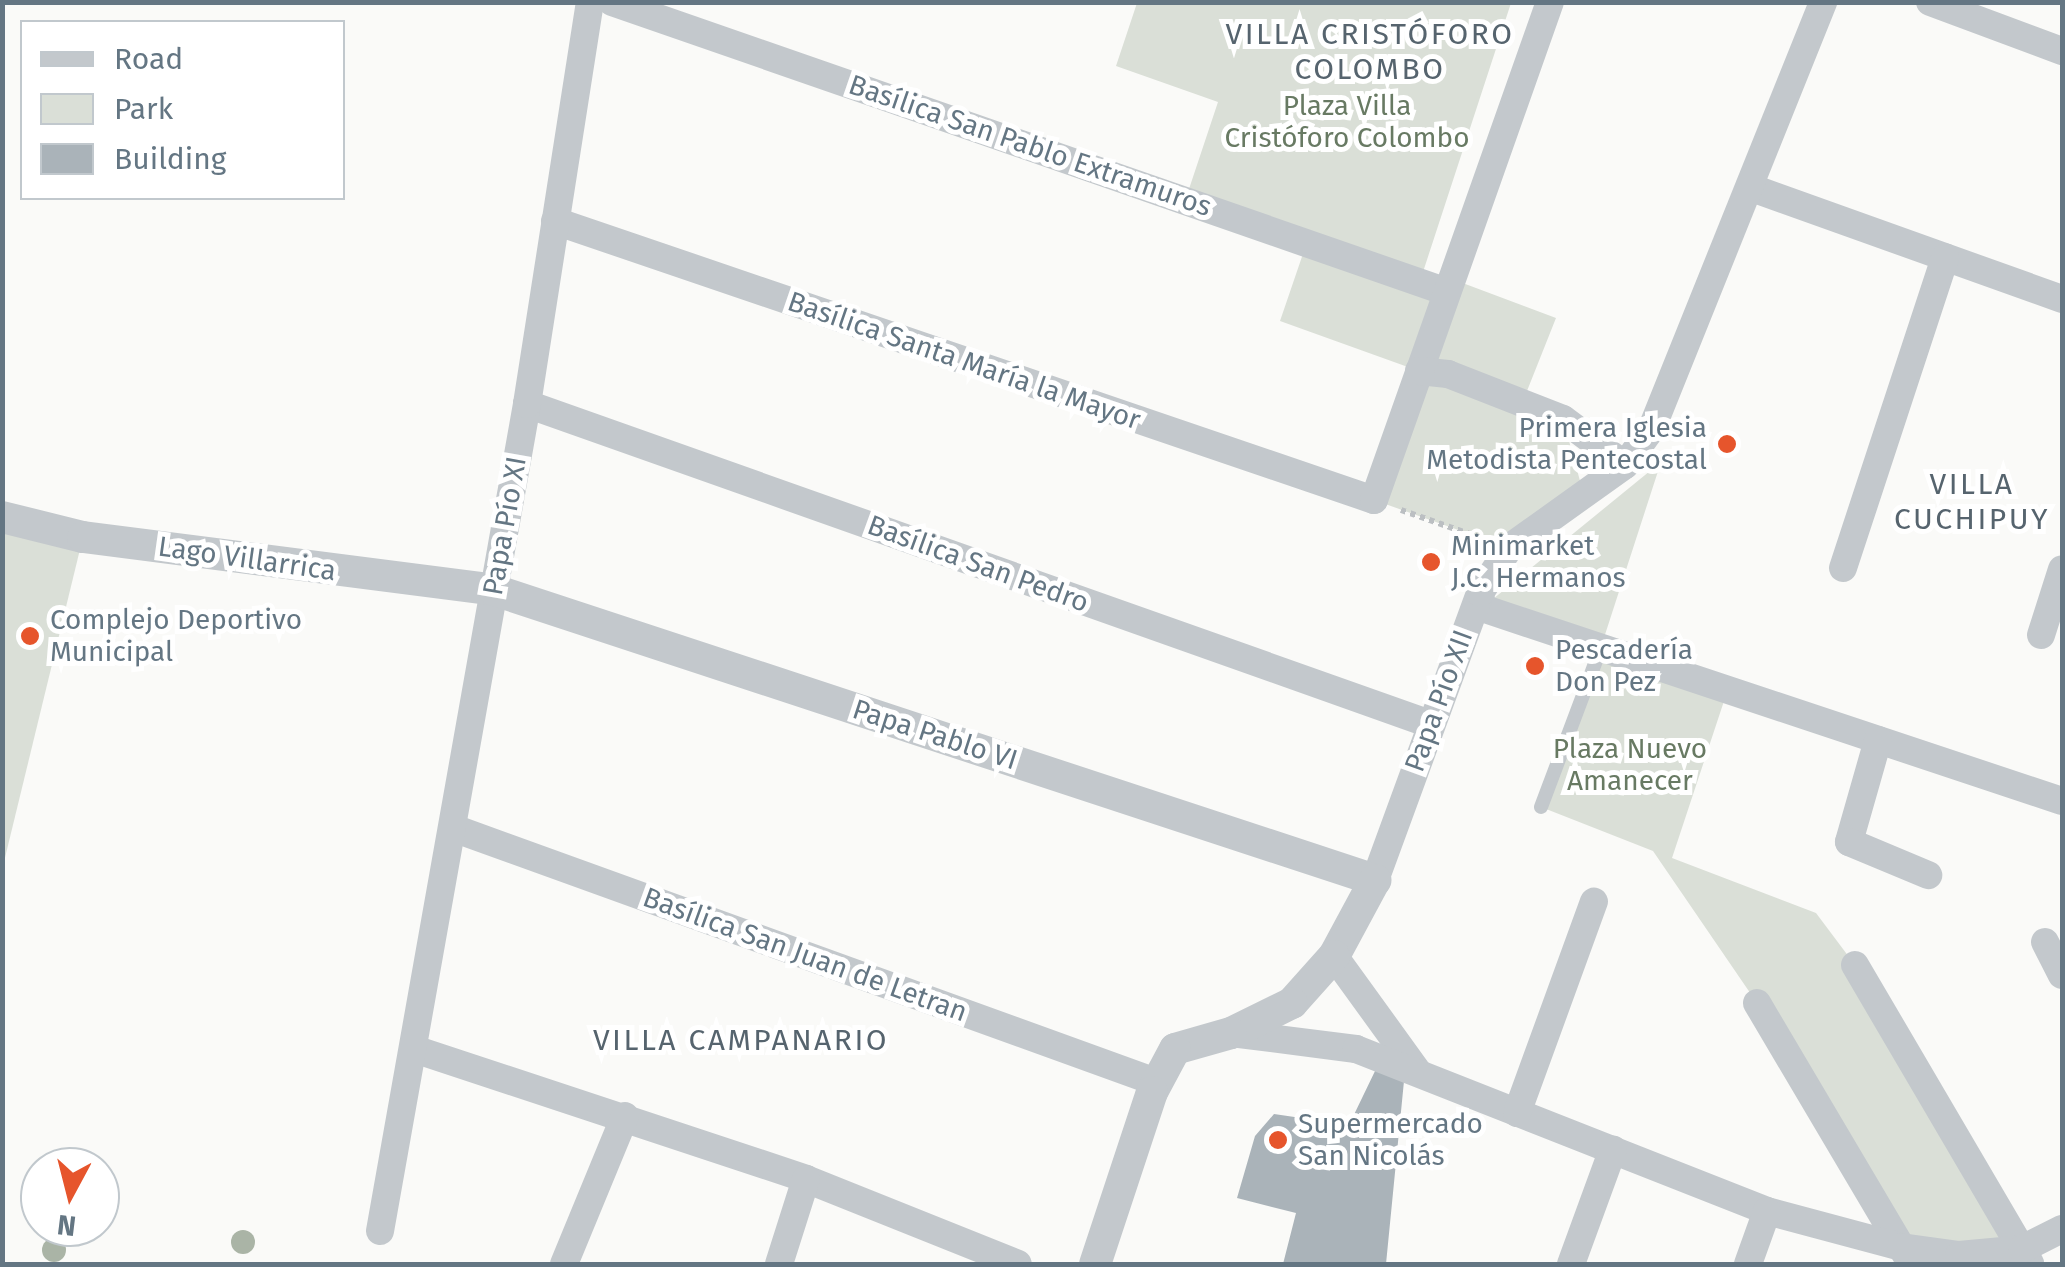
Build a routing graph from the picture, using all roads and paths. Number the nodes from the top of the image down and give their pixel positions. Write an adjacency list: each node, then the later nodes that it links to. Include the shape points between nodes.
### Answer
1 (590, 2): 8 (street, Papa Pío XI)
2 (612, 2): 10 (street, Basílica San Pablo Extramuros)
3 (1550, 2): 10 (street)
4 (1823, 2): 7 (street, Papa Pío XII)
5 (1930, 2): 6 (street)
6 (2062, 52)
7 (1752, 188): 9 (street); 14 (street, Papa Pío XII, via 1652,428)
8 (555, 221): 13 (street, Papa Pío XI); 15 (street, Basílica Santa María la Mayor)
9 (1945, 257): 11 (street); 18 (street)
10 (1447, 292): 12 (street)
11 (2062, 299)
12 (1419, 371): 14 (street, via 1448,374 1563,419); 15 (street)
13 (527, 404): 20 (street, Papa Pío XI); 24 (street, Basílica San Pedro)
14 (1625, 466): 17 (street, Papa Pío XII)
15 (1374, 500): 17 (path)
16 (2, 517): 20 (street, Lago Villarrica, via 82,537)
17 (1509, 548): 21 (street, Papa Pío XII)
18 (1843, 568)
19 (2062, 569): 22 (street)
20 (494, 590): 28 (street, Papa Pío XI); 30 (street, Papa Pablo VI)
21 (1480, 593): 23 (street, via 1482,608); 24 (street, Papa Pío XII)
22 (2041, 635)
23 (1601, 648): 25 (street); 27 (lane)
24 (1430, 724): 30 (street, Papa Pío XII)
25 (1878, 740): 26 (street); 29 (street, via 1849,842)
26 (2062, 801)
27 (1542, 808)
28 (453, 828): 38 (street, Papa Pío XI); 40 (street, Basílica San Juan de Letran)
29 (1928, 876)
30 (1376, 880): 33 (street, Papa Pío XII)
31 (1594, 902): 41 (street)
32 (2044, 942): 35 (street)
33 (1334, 956): 37 (street, Papa Pío XII, via 1292,1004); 39 (street)
34 (1854, 965): 49 (street)
35 (2062, 975)
36 (1758, 1003): 48 (street)
37 (1231, 1034): 39 (street, via 1356,1049); 40 (street, Papa Pío XII, via 1176,1050)
38 (414, 1049): 42 (street); 47 (street, Papa Pío XI)
39 (1419, 1074): 41 (street)
40 (1156, 1082): 53 (street, Papa Pío XII)
41 (1517, 1113): 43 (street)
42 (624, 1116): 44 (street); 50 (street)
43 (1613, 1149): 45 (street); 54 (street)
44 (806, 1179): 51 (street); 52 (street)
45 (1767, 1211): 48 (street); 55 (street)
46 (2062, 1229): 49 (street)
47 (380, 1231)
48 (1907, 1256): 49 (street)
49 (2027, 1257)
50 (564, 1264)
51 (780, 1264)
52 (1018, 1264)
53 (1094, 1264)
54 (1571, 1264)
55 (1748, 1264)

